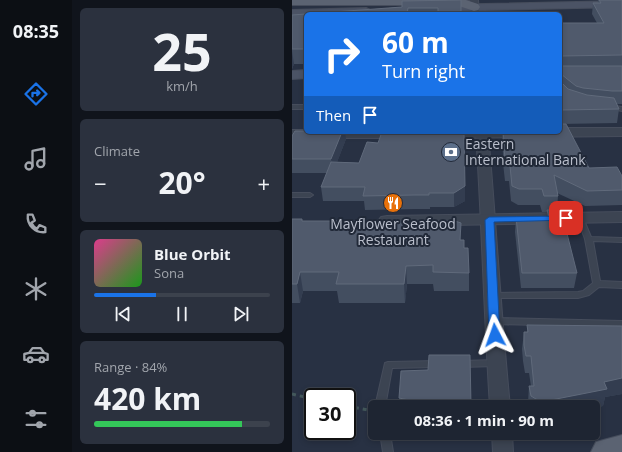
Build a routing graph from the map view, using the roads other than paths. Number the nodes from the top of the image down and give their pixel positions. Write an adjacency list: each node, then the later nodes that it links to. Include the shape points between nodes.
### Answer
1 (292, 1): 4 (main road, via 457,1)
2 (565, 2): 3 (main road); 4 (main road)
3 (622, 4)
4 (475, 7): 5 (main road)
5 (322, 12)
6 (292, 13): 7 (main road)
7 (304, 13)
8 (292, 74): 9 (main road)
9 (304, 74)
10 (292, 107): 11 (lane)
11 (304, 107)
12 (606, 107): 13 (lane)
13 (622, 109)
14 (562, 132): 15 (street)
15 (622, 132)
16 (292, 134): 17 (street)
17 (304, 134)
18 (482, 134): 23 (street)
19 (292, 195): 20 (lane)
20 (310, 195)
21 (622, 217): 22 (street)
22 (580, 218): 23 (street); 25 (lane)
23 (489, 220): 24 (street); 29 (street)
24 (369, 221)
25 (590, 239): 26 (lane); 27 (lane)
26 (622, 240)
27 (598, 284): 28 (lane); 29 (lane, via 578,295)
28 (622, 285)
29 (492, 296): 30 (street)
30 (494, 322): 31 (lane); 32 (street)
31 (622, 324)
32 (497, 363): 33 (lane, via 388,365); 34 (street)
33 (381, 400)
34 (500, 400)
35 (386, 440): 38 (lane)
36 (502, 440): 39 (street)
37 (622, 449): 40 (main road)
38 (388, 452)
39 (503, 452)
40 (607, 452)

